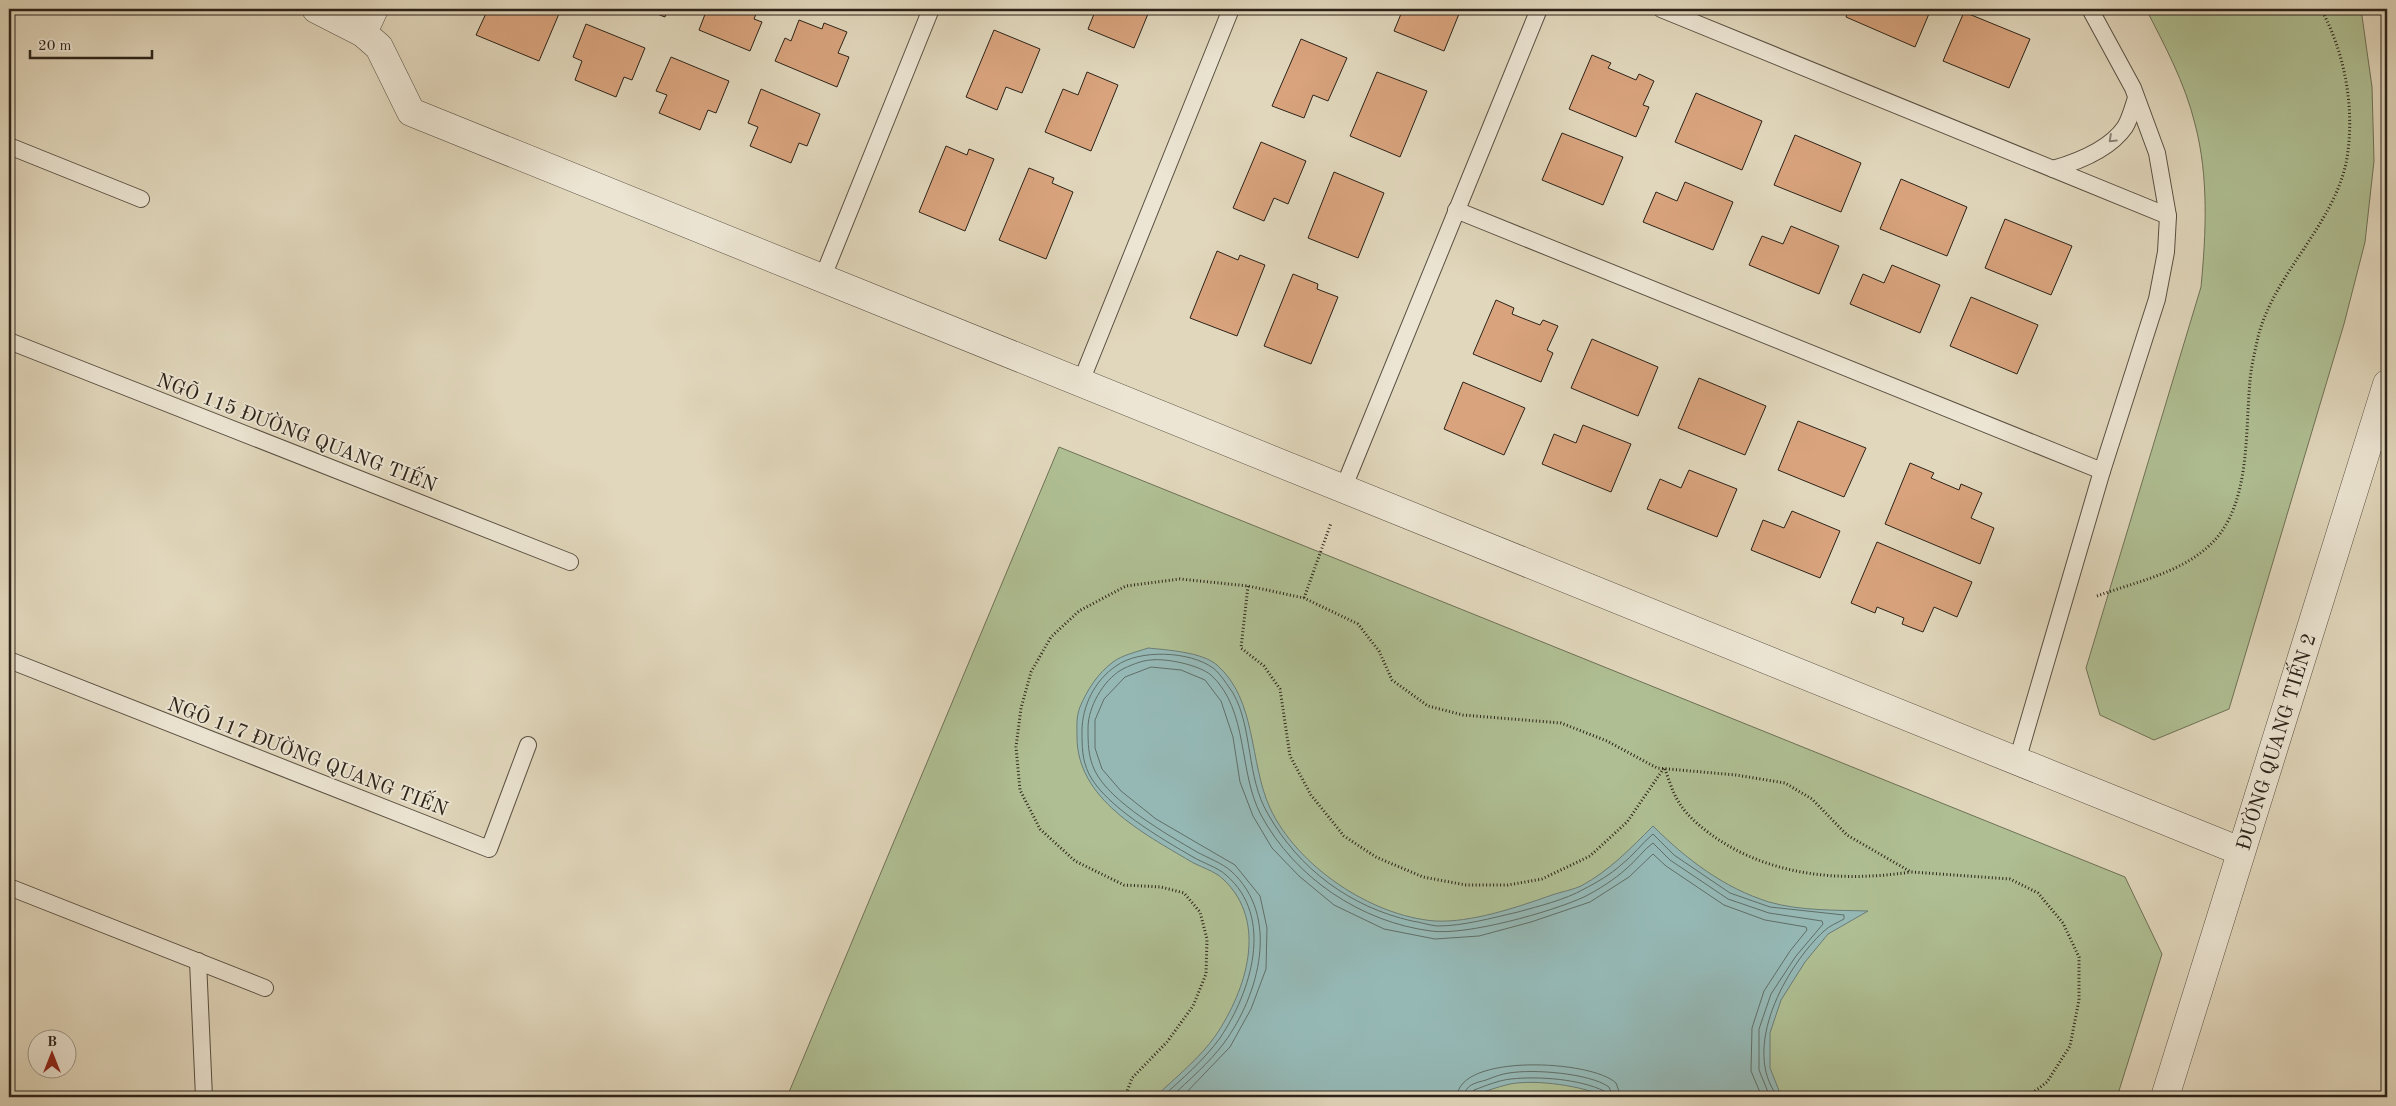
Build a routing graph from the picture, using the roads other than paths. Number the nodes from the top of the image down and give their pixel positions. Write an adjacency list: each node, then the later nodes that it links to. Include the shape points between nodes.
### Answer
1 (316, 9): 8 (street)
2 (374, 9): 8 (street)
3 (931, 9): 15 (lane)
4 (1231, 9): 17 (lane)
5 (1539, 9): 13 (lane)
6 (1661, 9): 11 (lane)
7 (2090, 9): 9 (lane)
8 (363, 33): 15 (street, via 380,46 411,112)
9 (2136, 98): 11 (lane, one-way to 11, via 2125,127 2106,145 2079,161); 14 (lane, via 2157,153)
10 (9, 146): 12 (lane)
11 (2053, 169): 14 (lane)
12 (141, 199)
13 (1456, 210): 19 (lane); 20 (lane)
14 (2168, 216): 19 (lane, via 2166,252 2157,299)
15 (822, 279): 17 (street)
16 (9, 341): 21 (lane, NGÕ 115 ĐƯỜNG QUANG TIẾN)
17 (1080, 384): 20 (street)
18 (2387, 384): 25 (street, ĐƯỜNG QUANG TIẾN 2)
19 (2102, 471): 24 (lane)
20 (1343, 489): 24 (street)
21 (570, 562)
22 (9, 660): 23 (lane, NGÕ 117 ĐƯỜNG QUANG TIẾN, via 489,849)
23 (528, 745)
24 (2017, 761): 25 (street)
25 (2240, 851): 30 (street, ĐƯỜNG QUANG TIẾN 2)
26 (9, 887): 27 (lane)
27 (198, 961): 28 (lane); 29 (lane)
28 (265, 988)
29 (204, 1097)
30 (2165, 1097)

